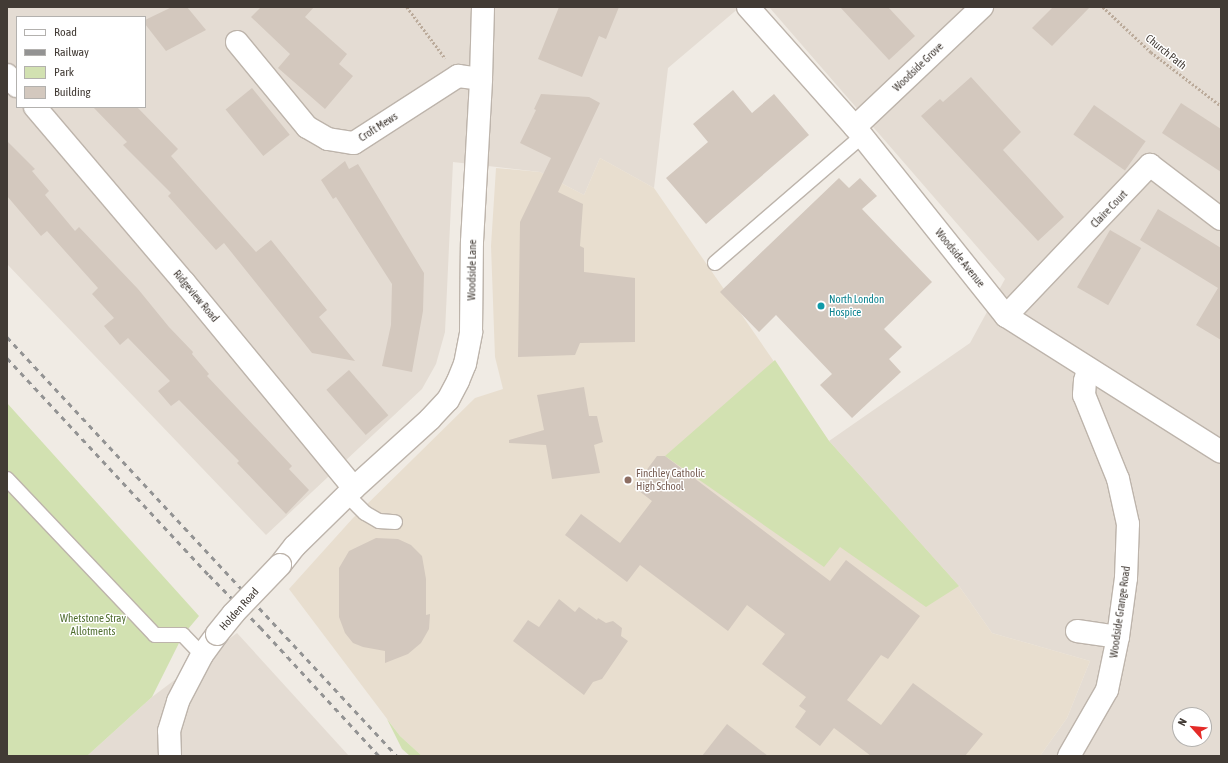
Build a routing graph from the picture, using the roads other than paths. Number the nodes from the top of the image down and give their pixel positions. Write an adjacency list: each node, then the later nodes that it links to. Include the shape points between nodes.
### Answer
1 (483, 7): 6 (street, Woodside Lane)
2 (748, 7): 9 (street, Woodside Avenue)
3 (982, 7): 9 (street, Woodside Grove)
4 (237, 42): 6 (street, Croft Mews, via 307,127 328,140 354,143 458,76)
5 (7, 75): 7 (street)
6 (481, 79): 16 (street, Woodside Lane, via 472,242 471,332 465,364 448,400)
7 (16, 85)
8 (35, 108): 16 (street, Ridgeview Road, via 184,282)
9 (859, 132): 11 (lane); 12 (street, Woodside Avenue)
10 (1221, 219): 12 (street, Claire Court, via 1150,166)
11 (715, 263)
12 (1006, 316): 13 (street, Woodside Avenue)
13 (1088, 369): 14 (street, Woodside Avenue); 19 (street, Woodside Grange Road, via 1084,395 1118,479 1128,524 1126,578)
14 (1221, 452)
15 (7, 479): 20 (lane, via 155,635 182,635)
16 (350, 492): 17 (lane, via 365,513 379,521); 20 (street, Holden Road, bridge, via 295,546 233,614)
17 (395, 522)
18 (1077, 630): 19 (street)
19 (1118, 637): 21 (street, Woodside Grange Road, via 1107,690)
20 (202, 655): 22 (street, Holden Road, via 178,701 169,731)
21 (1074, 755)
22 (170, 756)

